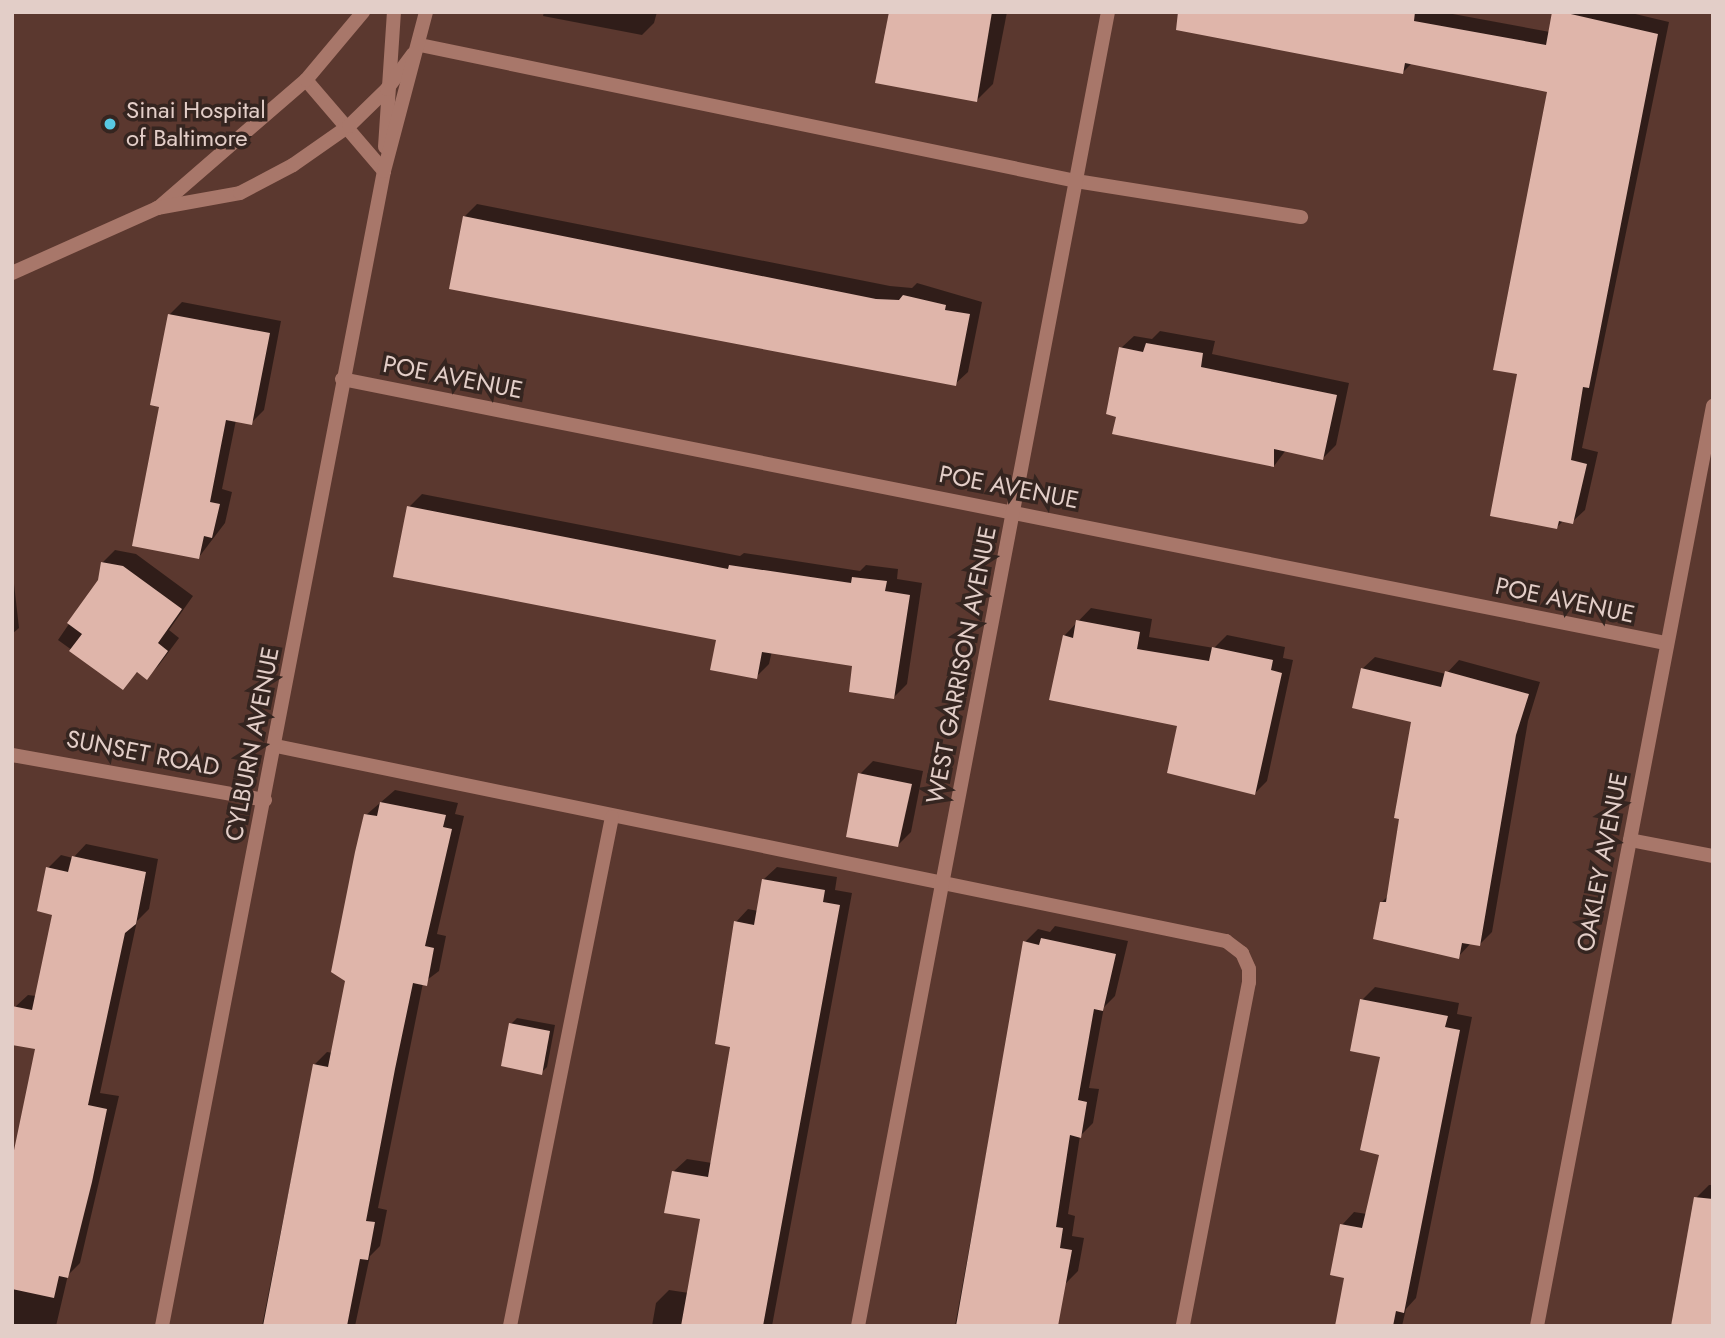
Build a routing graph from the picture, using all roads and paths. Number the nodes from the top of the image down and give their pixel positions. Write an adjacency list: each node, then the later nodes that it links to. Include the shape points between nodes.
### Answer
1 (363, 12): 6 (street)
2 (394, 12): 7 (street, CYLBURN AVENUE)
3 (426, 12): 5 (street, CYLBURN AVENUE)
4 (1108, 12): 10 (street, WEST GARRISON AVENUE)
5 (420, 46): 7 (street); 9 (street, CYLBURN AVENUE); 10 (street)
6 (306, 80): 8 (street); 11 (street)
7 (387, 89): 8 (street); 9 (street, CYLBURN AVENUE)
8 (349, 126): 9 (street); 11 (street, via 293,165 240,193)
9 (384, 171): 14 (street, CYLBURN AVENUE)
10 (1076, 181): 12 (street); 16 (street, WEST GARRISON AVENUE)
11 (157, 208): 13 (street)
12 (1301, 218)
13 (12, 273)
14 (342, 379): 16 (street, POE AVENUE); 18 (street, CYLBURN AVENUE)
15 (1713, 406): 17 (street, OAKLEY AVENUE)
16 (1014, 511): 17 (street, POE AVENUE); 24 (street, WEST GARRISON AVENUE)
17 (1666, 643): 22 (street, OAKLEY AVENUE)
18 (276, 746): 20 (street, CYLBURN AVENUE); 21 (street)
19 (12, 755): 20 (street, SUNSET ROAD)
20 (265, 800): 25 (street, CYLBURN AVENUE)
21 (612, 817): 24 (street); 26 (street)
22 (1630, 840): 23 (street); 29 (street, OAKLEY AVENUE)
23 (1713, 856)
24 (943, 880): 27 (street, WEST GARRISON AVENUE); 28 (street, via 1226,941 1242,953 1249,982)
25 (162, 1326)
26 (510, 1326)
27 (858, 1326)
28 (1183, 1326)
29 (1537, 1326)

